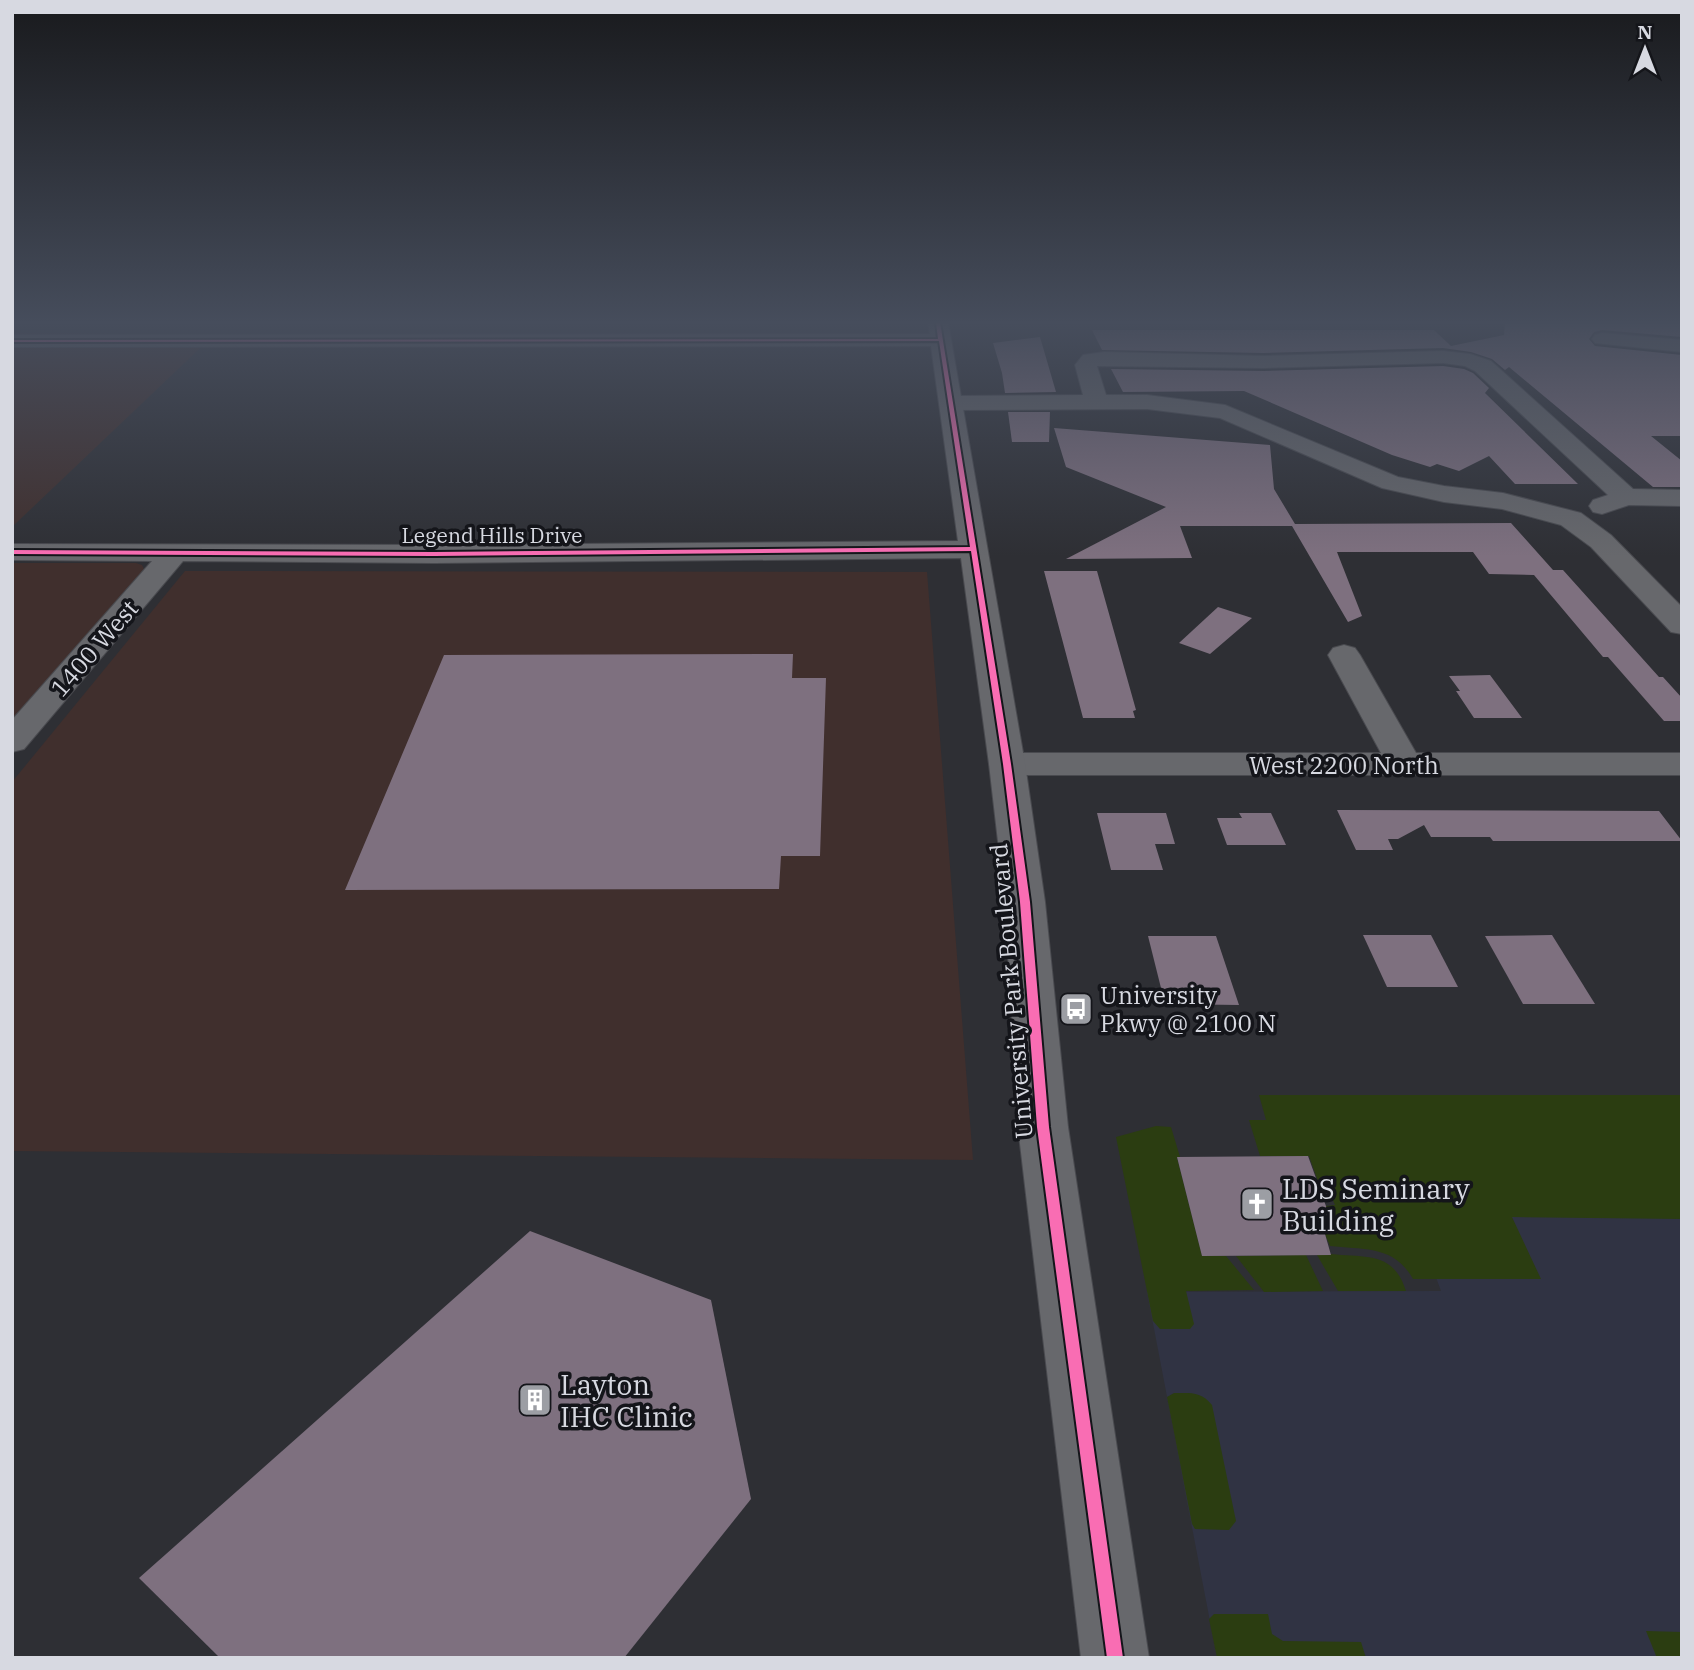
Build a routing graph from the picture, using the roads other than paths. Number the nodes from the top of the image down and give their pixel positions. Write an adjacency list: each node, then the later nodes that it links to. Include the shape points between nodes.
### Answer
1 (950, 400): 4 (street, University Park Boulevard)
2 (1096, 400): 5 (street)
3 (1520, 400): 6 (street)
4 (951, 403): 5 (street); 9 (street, University Park Boulevard)
5 (1097, 403): 8 (street, via 1175,404 1243,417 1391,483 1503,501)
6 (1626, 497): 7 (street); 8 (street)
7 (1682, 498)
8 (1571, 519): 12 (street, via 1601,541)
9 (973, 550): 11 (street, Legend Hills Drive); 15 (street, University Park Boulevard)
10 (12, 552): 11 (street, Legend Hills Drive)
11 (175, 553): 14 (street, 1400 West)
12 (1682, 625)
13 (1344, 655): 17 (street)
14 (12, 742)
15 (1007, 764): 17 (street, West 2200 North); 18 (street, University Park Boulevard, via 1029,940 1043,1127)
16 (1682, 764): 17 (street, West 2200 North)
17 (1405, 765)
18 (1115, 1658)

